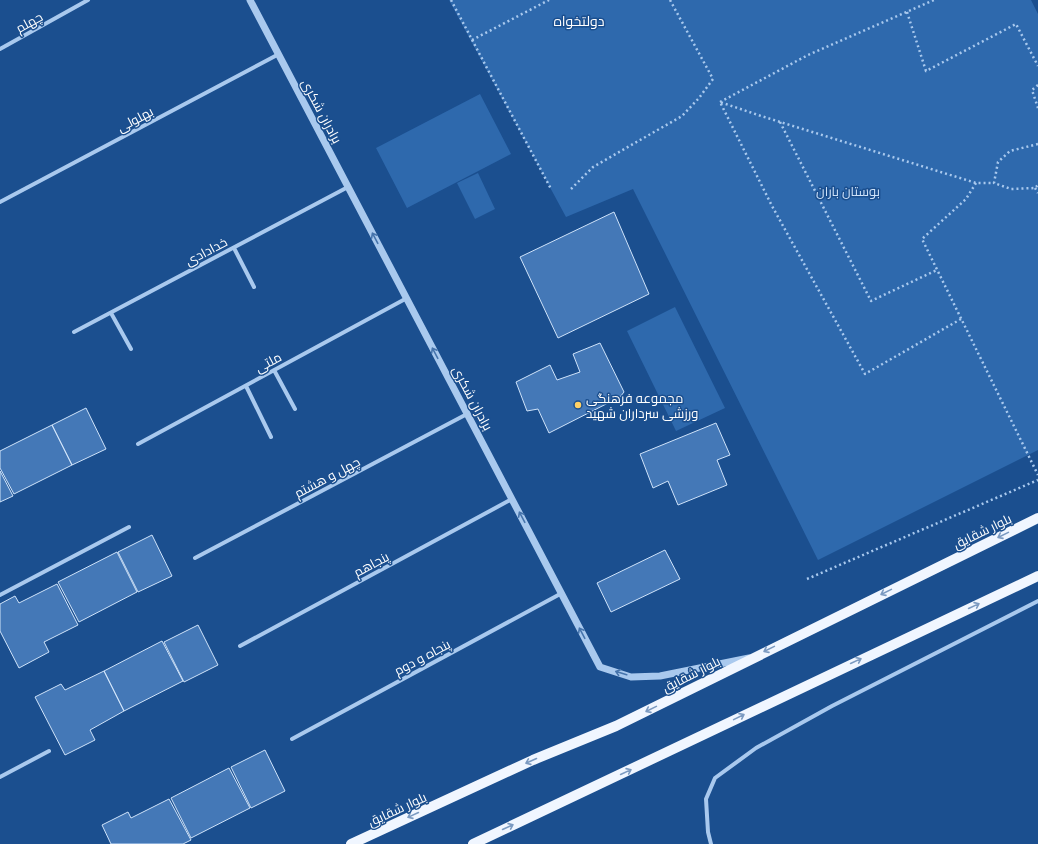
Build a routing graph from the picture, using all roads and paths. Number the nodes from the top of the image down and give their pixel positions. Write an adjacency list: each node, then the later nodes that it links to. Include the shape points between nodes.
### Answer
1 (88, 0): 9 (street, چهلم)
2 (250, 0): 10 (street, برادران شکری)
3 (451, 0): 8 (path)
4 (549, 0): 8 (path)
5 (670, 0): 22 (path, via 713,79 682,116 593,167)
6 (934, 0): 7 (path)
7 (907, 12): 11 (path, via 926,71 1016,24); 13 (path, via 808,55)
8 (472, 40): 21 (path)
9 (0, 49)
10 (279, 54): 20 (street, برادران شکری); 24 (street, بهلولی)
11 (1038, 66)
12 (1038, 85): 14 (path, via 1032,90)
13 (720, 102): 15 (path); 30 (path, via 772,206 865,374)
14 (1038, 108)
15 (780, 122): 17 (path); 26 (path, via 871,301)
16 (1038, 144): 18 (path, via 1010,151 998,162)
17 (976, 183): 18 (path); 26 (path, via 966,199 922,239)
18 (994, 183): 19 (path, via 1011,189)
19 (1036, 186): 23 (path)
20 (348, 187): 25 (street, خدادادی); 28 (street, برادران شکری, one-way to 20)
21 (551, 189)
22 (571, 189)
23 (1038, 193)
24 (0, 202)
25 (234, 248): 27 (street); 29 (street, خدادادی)
26 (937, 270): 30 (path)
27 (254, 287)
28 (407, 298): 33 (street, ملتی); 36 (street, برادران شکری, one-way to 28)
29 (111, 313): 31 (street, خدادادی); 32 (street)
30 (961, 320): 39 (path)
31 (74, 332)
32 (131, 349)
33 (274, 370): 34 (street, ملتی); 35 (street)
34 (246, 386): 37 (street); 38 (street, ملتی)
35 (295, 409)
36 (467, 414): 41 (street, برادران شکری); 44 (street, چهل و هشتم)
37 (271, 437)
38 (138, 444)
39 (1038, 475)
40 (1038, 480): 46 (path)
41 (512, 499): 47 (street, برادران شکری, one-way to 41); 50 (street, پنجاهم)
42 (1038, 518): 51 (main road, بلوار شقایق, one-way to 51)
43 (129, 527): 48 (street)
44 (195, 558)
45 (1038, 576): 56 (main road, one-way to 45)
46 (807, 579)
47 (562, 593): 51 (street, برادران شکری, one-way to 47, via 660,676 631,677 600,667); 52 (street, پنجاه و دوم)
48 (0, 595)
49 (1038, 601): 57 (street, via 832,706 756,748 721,774 716,778 706,799)
50 (240, 646)
51 (755, 656): 55 (main road, بلوار شقایق, one-way to 55, via 616,726 533,760)
52 (292, 739)
53 (48, 752): 54 (street)
54 (0, 777)
55 (351, 844)
56 (473, 844)
57 (711, 844)

